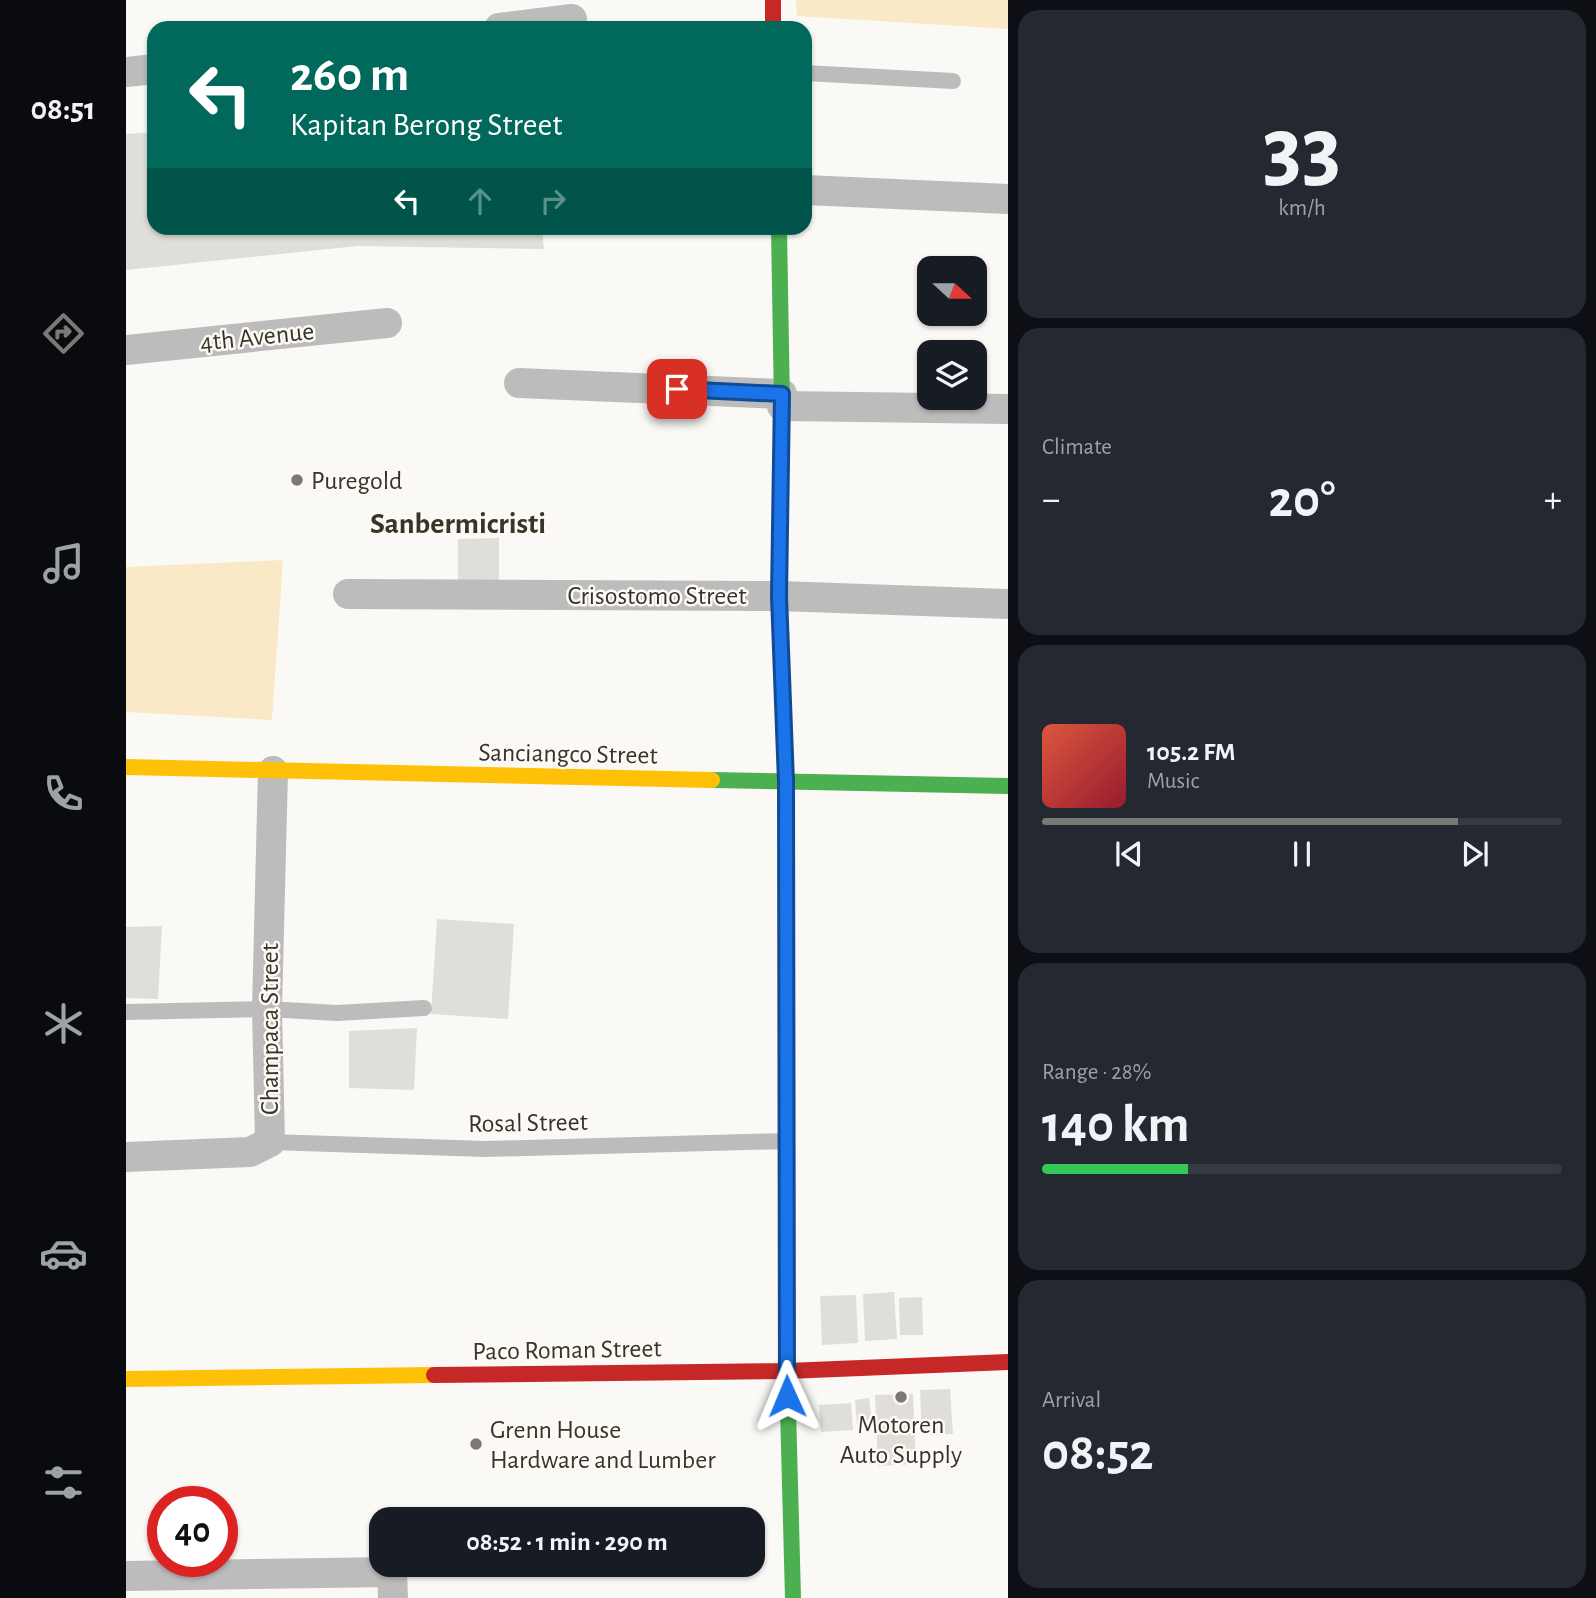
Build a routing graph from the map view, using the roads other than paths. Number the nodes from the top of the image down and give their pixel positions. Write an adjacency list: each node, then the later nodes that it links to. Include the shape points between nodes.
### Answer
1 (773, 0): 4 (street)
2 (572, 19): 3 (street)
3 (556, 21)
4 (773, 21)
5 (147, 70): 6 (street)
6 (126, 72)
7 (812, 73): 8 (lane)
8 (953, 82)
9 (812, 190): 10 (street)
10 (1008, 199)
11 (779, 235): 15 (street)
12 (387, 323): 13 (street, 4th Avenue)
13 (126, 350)
14 (519, 383): 15 (street)
15 (782, 400): 16 (street); 18 (street)
16 (1008, 409)
17 (348, 594): 18 (street, Crisostomo Street)
18 (779, 596): 19 (street, Crisostomo Street); 22 (street)
19 (1008, 604)
20 (126, 767): 21 (street, Sanciangco Street)
21 (273, 771): 22 (street, Sanciangco Street); 25 (street, Champaca Street)
22 (786, 782): 23 (street, Sanciangco Street); 27 (street)
23 (1008, 786)
24 (424, 1008): 25 (lane, via 337,1013)
25 (267, 1009): 26 (lane); 28 (street, Champaca Street)
26 (126, 1012)
27 (786, 1141): 28 (lane, Rosal Street, via 486,1149); 31 (street)
28 (270, 1142): 29 (street, Champaca Street, via 250,1152)
29 (126, 1157)
30 (1008, 1362): 31 (street, Paco Roman Street)
31 (786, 1371): 32 (street, Paco Roman Street); 35 (street)
32 (126, 1379)
33 (126, 1576): 34 (street)
34 (392, 1585)
35 (793, 1598)

